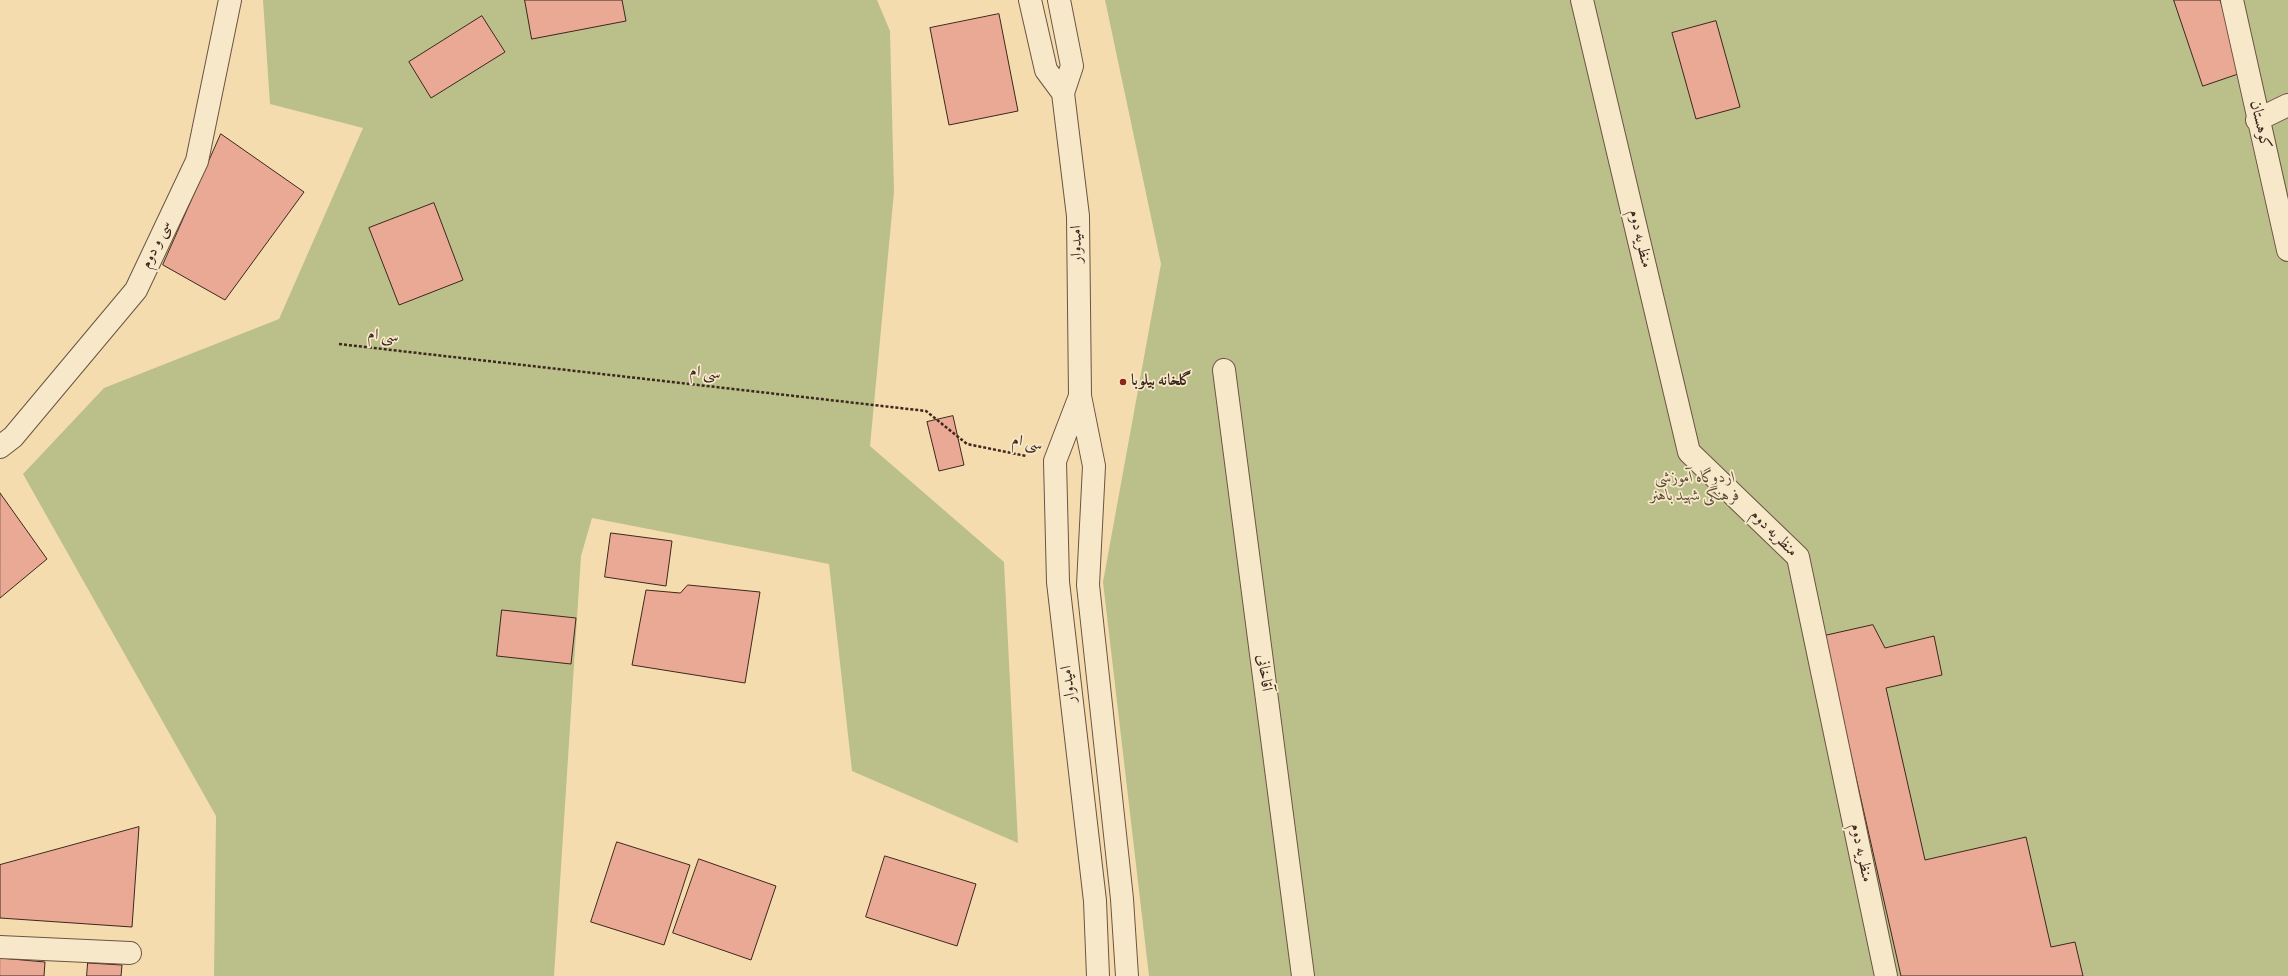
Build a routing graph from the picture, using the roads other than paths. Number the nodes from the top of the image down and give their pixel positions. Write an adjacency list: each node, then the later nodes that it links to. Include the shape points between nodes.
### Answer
1 (230, 0): 12 (street, سی و دوم, via 197,161 136,290 14,437)
2 (1030, 0): 6 (street, امیدوار, via 1046,70)
3 (1059, 0): 6 (street, امیدوار, via 1072,66)
4 (1582, 0): 20 (street, منظریه دوم, via 1689,452 1798,557)
5 (2232, 0): 8 (street, کوهستان)
6 (1063, 93): 11 (street, امیدوار, via 1078,216)
7 (2288, 105): 8 (street)
8 (2257, 120): 9 (street, کوهستان)
9 (2288, 250)
10 (1224, 370): 19 (street, آقاخانی)
11 (1080, 396): 13 (street, امیدوار, via 1094,466 1088,585); 14 (street, امیدوار, via 1055,461 1058,582)
12 (0, 447)
13 (1122, 899): 14 (street); 18 (street, امیدوار)
14 (1095, 901): 17 (street, امیدوار)
15 (0, 947): 16 (street)
16 (130, 953)
17 (1098, 976)
18 (1127, 976)
19 (1303, 976)
20 (1886, 976)

